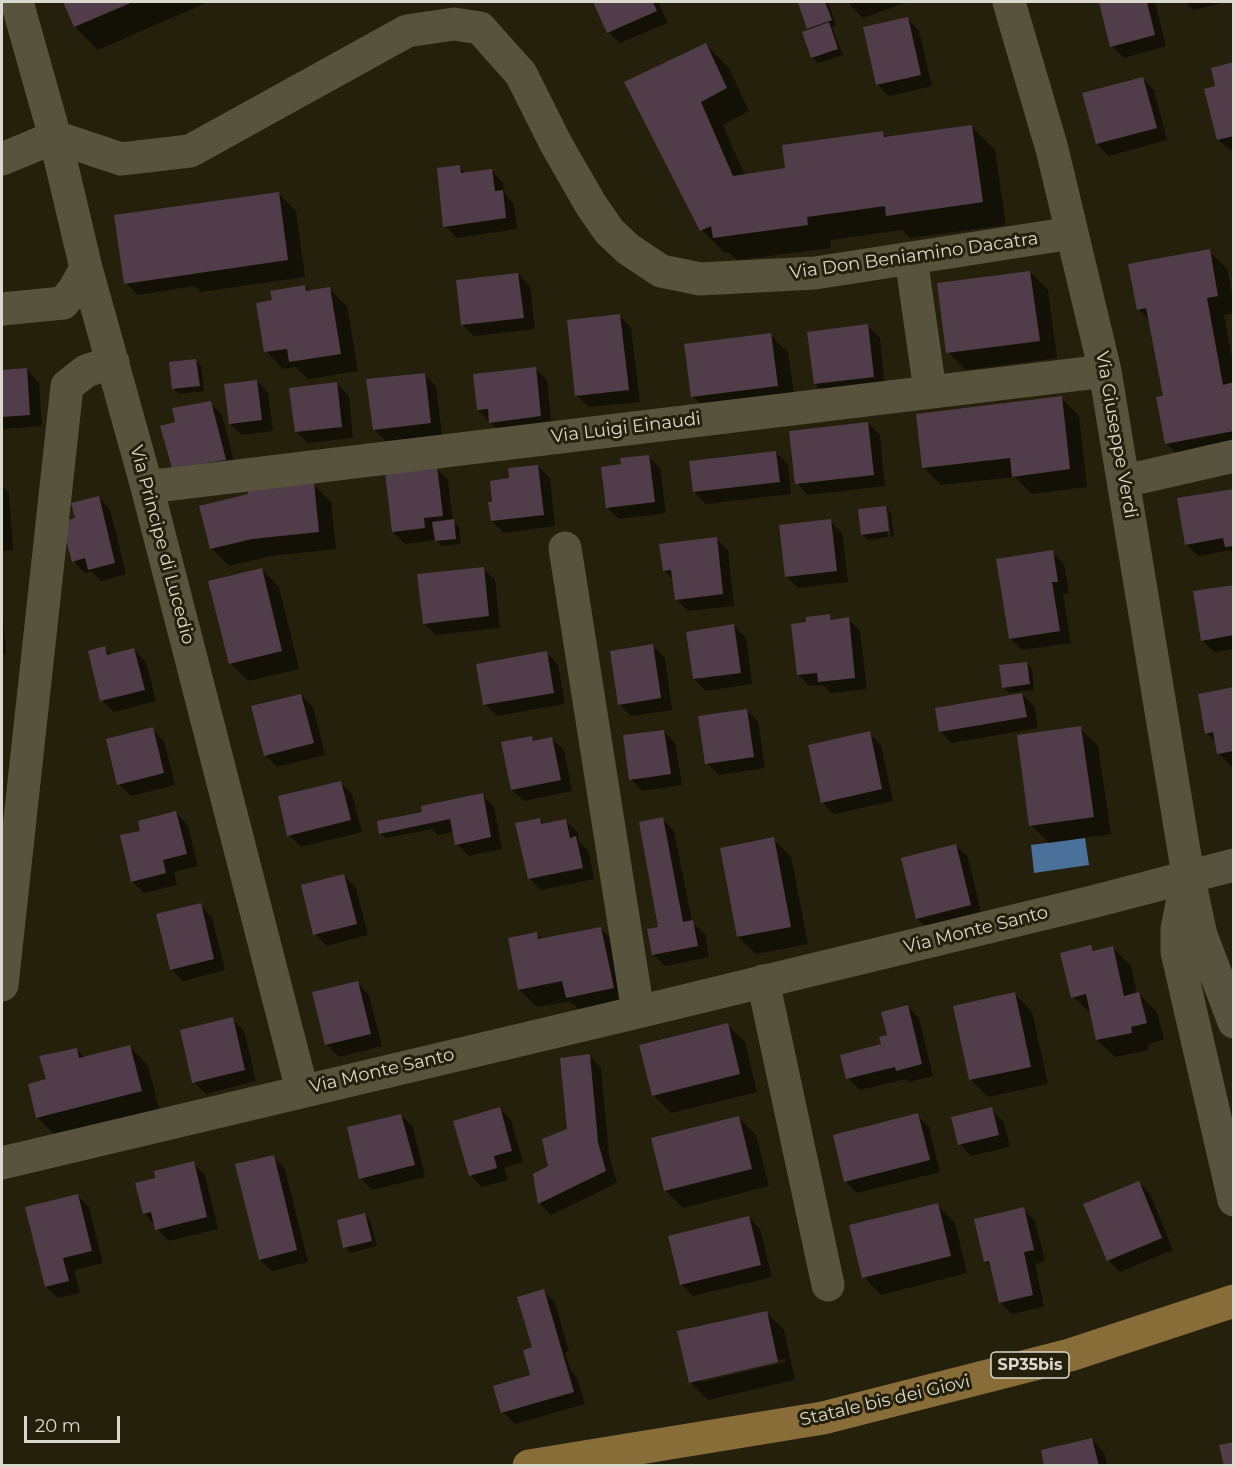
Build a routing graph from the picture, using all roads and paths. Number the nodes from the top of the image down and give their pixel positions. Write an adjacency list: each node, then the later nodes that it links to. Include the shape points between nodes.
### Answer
1 (17, 2): 3 (street, Via Principe di Lucedio)
2 (1009, 2): 5 (street, Via Giuseppe Verdi)
3 (55, 137): 4 (street); 6 (street, Via Don Beniamino Dacatra, via 121,159 190,151 407,31 454,24 480,28 521,74 591,206 628,249 661,271 700,279 815,273); 7 (street, Via Principe di Lucedio)
4 (2, 159)
5 (1072, 233): 6 (street, Via Don Beniamino Dacatra); 10 (street, Via Giuseppe Verdi)
6 (911, 258): 11 (street)
7 (86, 268): 8 (street, via 63,303); 9 (street, Via Principe di Lucedio)
8 (2, 309)
9 (113, 362): 14 (street, Via Principe di Lucedio); 19 (street, via 86,371 67,386)
10 (1106, 370): 11 (street, Via Luigi Einaudi); 13 (street, Via Giuseppe Verdi)
11 (930, 391): 14 (street, Via Luigi Einaudi)
12 (1233, 456): 13 (street)
13 (1125, 481): 17 (street, Via Giuseppe Verdi)
14 (147, 487): 22 (street, Via Principe di Lucedio)
15 (565, 548): 21 (street)
16 (1233, 865): 17 (street, Via Monte Santo)
17 (1188, 875): 18 (street, Via Monte Santo); 20 (street, Via Giuseppe Verdi, via 1201,935); 24 (street, via 1177,929 1178,952)
18 (764, 981): 21 (street, Via Monte Santo); 25 (street)
19 (2, 985)
20 (1230, 999)
21 (638, 1011): 22 (street, Via Monte Santo)
22 (302, 1090): 23 (street, Via Monte Santo)
23 (2, 1163)
24 (1233, 1200)
25 (828, 1285)
26 (1233, 1301): 27 (main road, Statale bis dei Giovi / SP35bis, via 1070,1355 823,1418)
27 (529, 1466)

